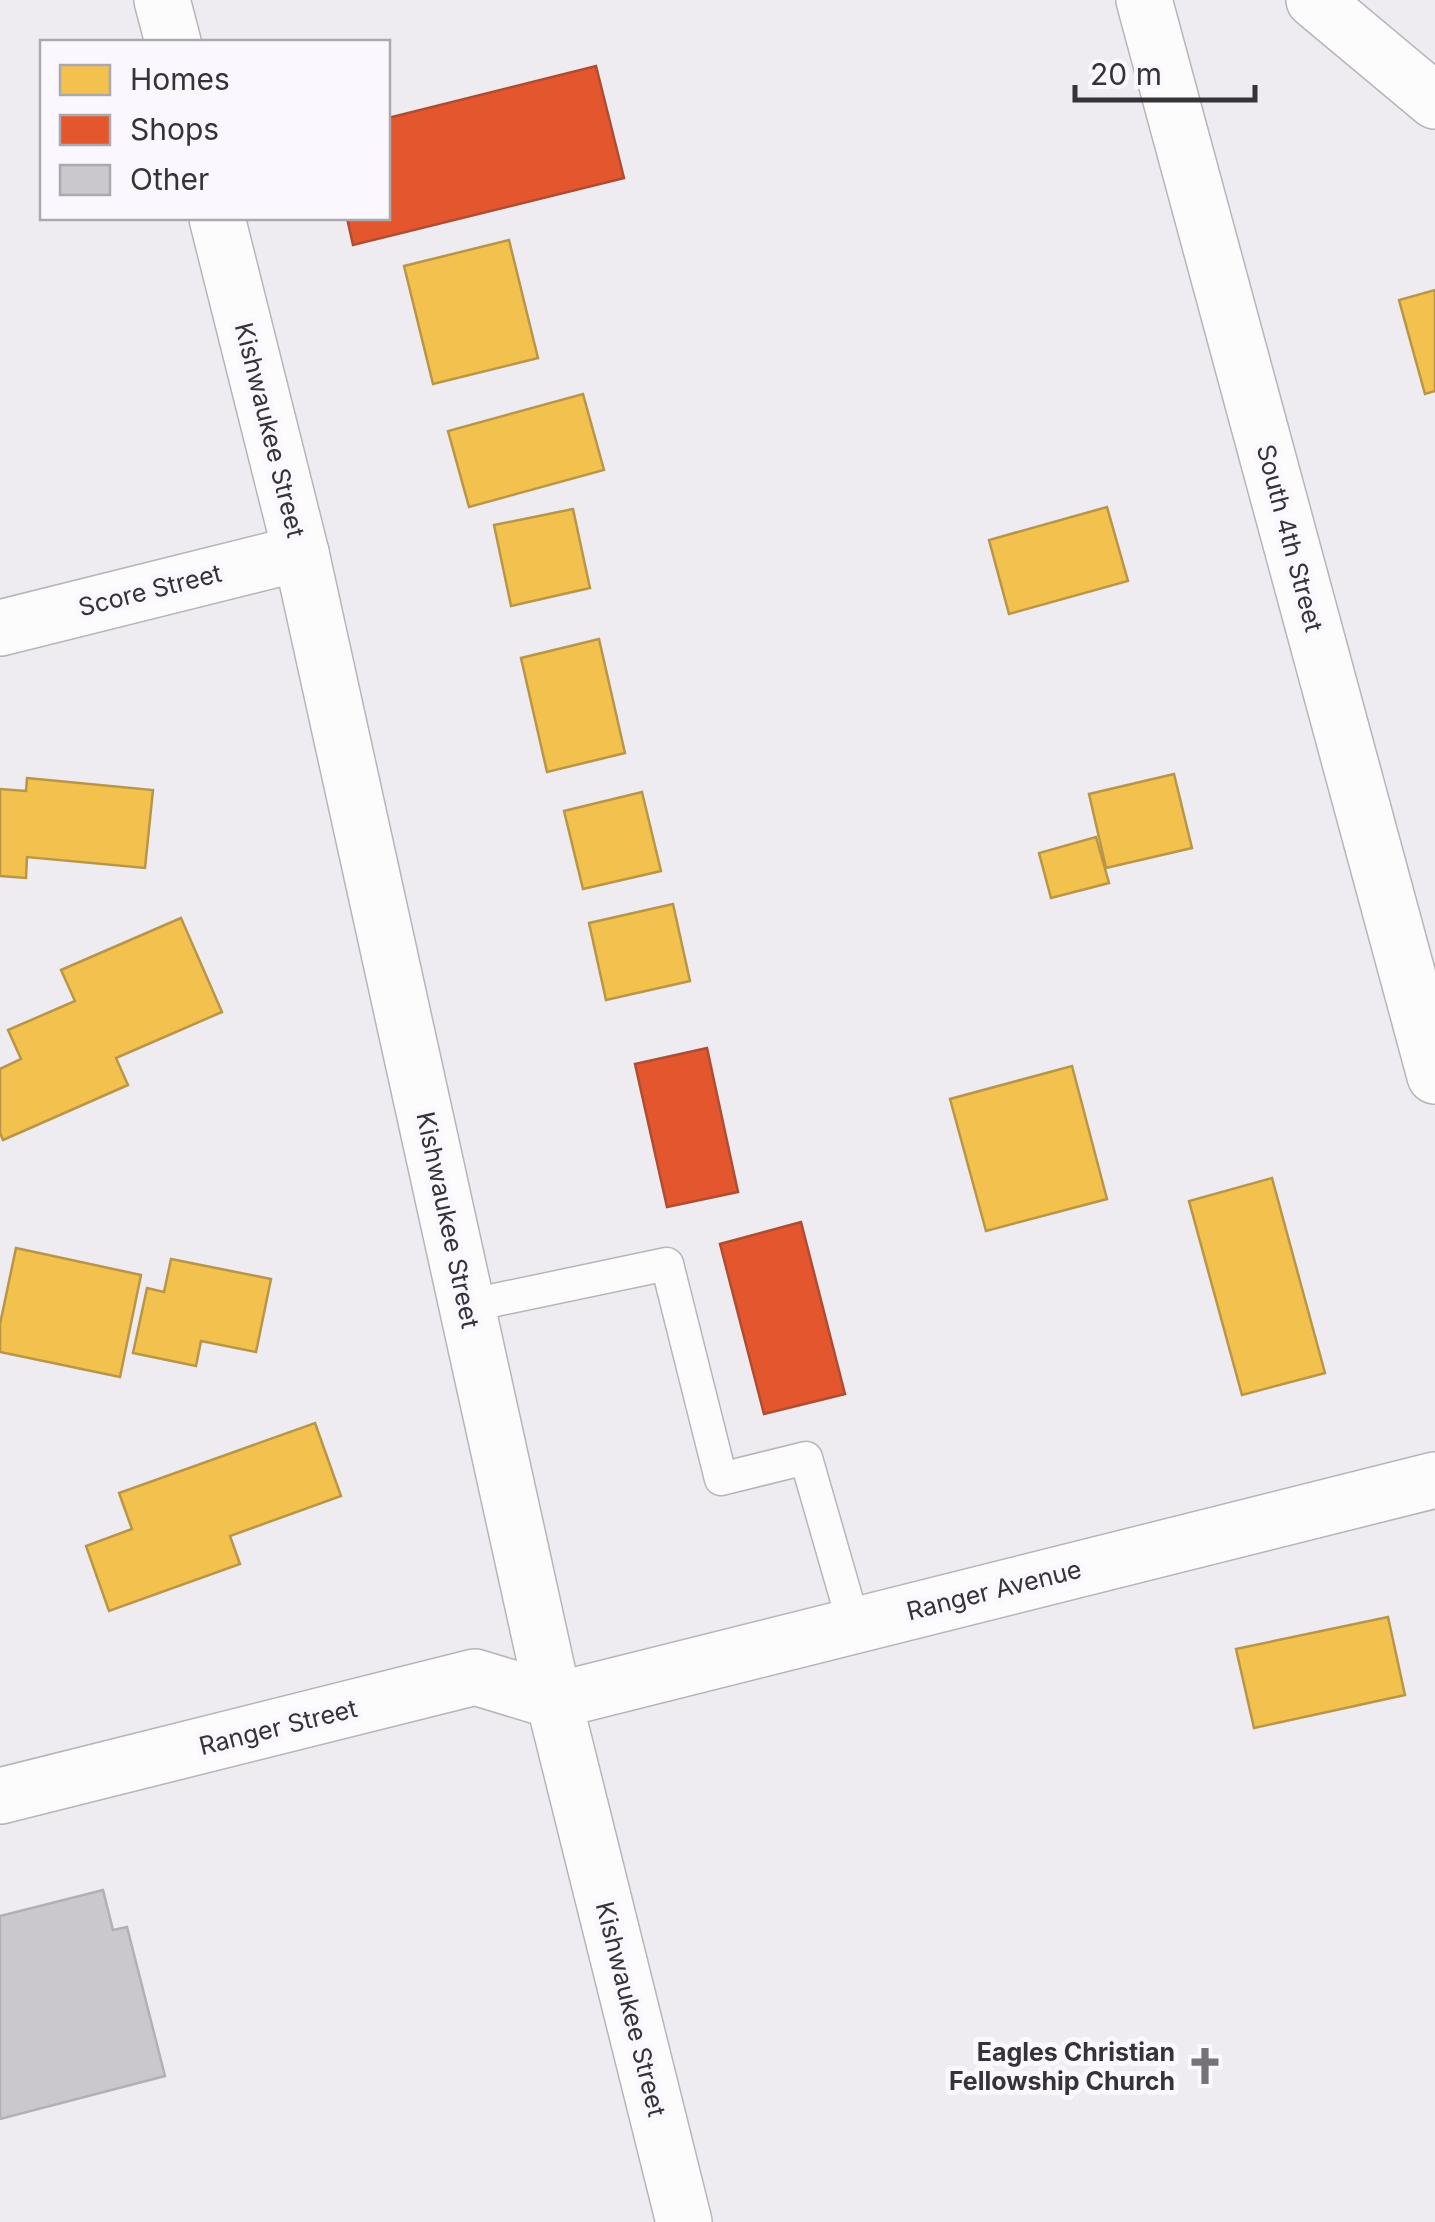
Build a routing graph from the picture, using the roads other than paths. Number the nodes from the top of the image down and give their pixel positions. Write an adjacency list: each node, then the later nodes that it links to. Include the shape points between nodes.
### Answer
1 (162, 0): 4 (street)
2 (1144, 0): 9 (street, South 4th Street)
3 (1314, 0): 5 (street)
4 (172, 40)
5 (1435, 101)
6 (217, 220): 7 (street, Kishwaukee Street)
7 (301, 553): 8 (street, Score Street); 10 (street, Kishwaukee Street)
8 (0, 628)
9 (1435, 1076)
10 (467, 1306): 12 (lane, via 667,1264 721,1479 806,1458); 13 (street, Kishwaukee Street)
11 (1435, 1480): 12 (street, Ranger Avenue)
12 (854, 1625): 13 (street, Ranger Avenue)
13 (554, 1701): 14 (street, Ranger Street, via 475,1678); 15 (street, Kishwaukee Street)
14 (0, 1796)
15 (684, 2222)

